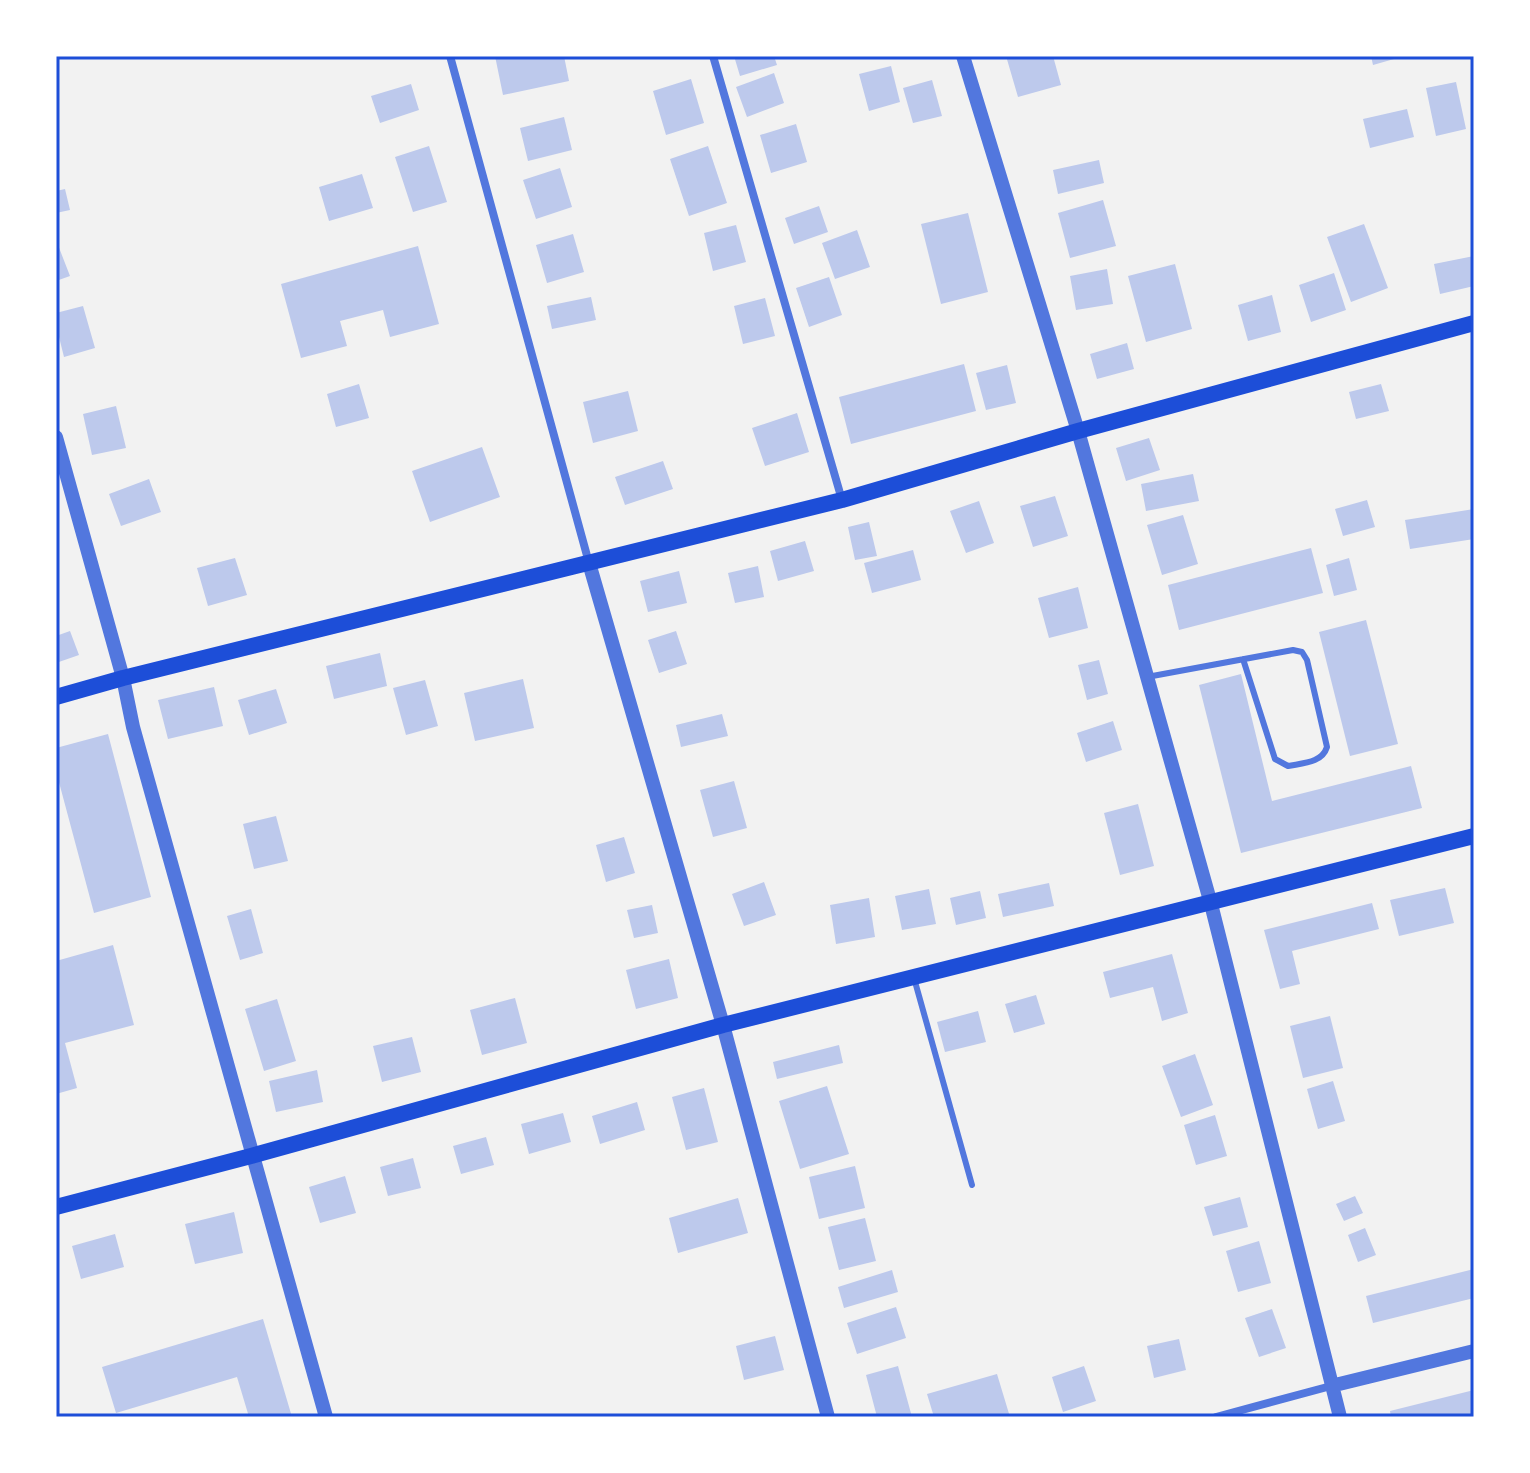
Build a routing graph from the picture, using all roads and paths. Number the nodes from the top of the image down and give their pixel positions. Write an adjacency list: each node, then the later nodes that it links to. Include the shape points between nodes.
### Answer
1 (450, 56): 8 (street)
2 (713, 56): 7 (street)
3 (963, 56): 5 (street)
4 (1474, 323): 5 (main road)
5 (1078, 431): 7 (main road); 10 (street)
6 (56, 437): 11 (street)
7 (842, 500): 8 (main road)
8 (589, 563): 11 (main road); 16 (street)
9 (1243, 659): 9 (lane, via 1302,652 1327,747 1318,759 1288,766 1275,759); 10 (lane)
10 (1147, 677): 14 (street)
11 (123, 678): 12 (main road); 17 (street)
12 (56, 697)
13 (1474, 836): 14 (main road)
14 (1211, 904): 15 (main road); 21 (street)
15 (914, 978): 16 (main road); 18 (lane)
16 (723, 1025): 17 (main road); 23 (street)
17 (251, 1156): 19 (main road); 22 (street)
18 (972, 1185)
19 (56, 1207)
20 (1474, 1351): 21 (street)
21 (1331, 1386): 24 (street); 25 (street)
22 (326, 1417)
23 (828, 1417)
24 (1216, 1417)
25 (1340, 1417)

